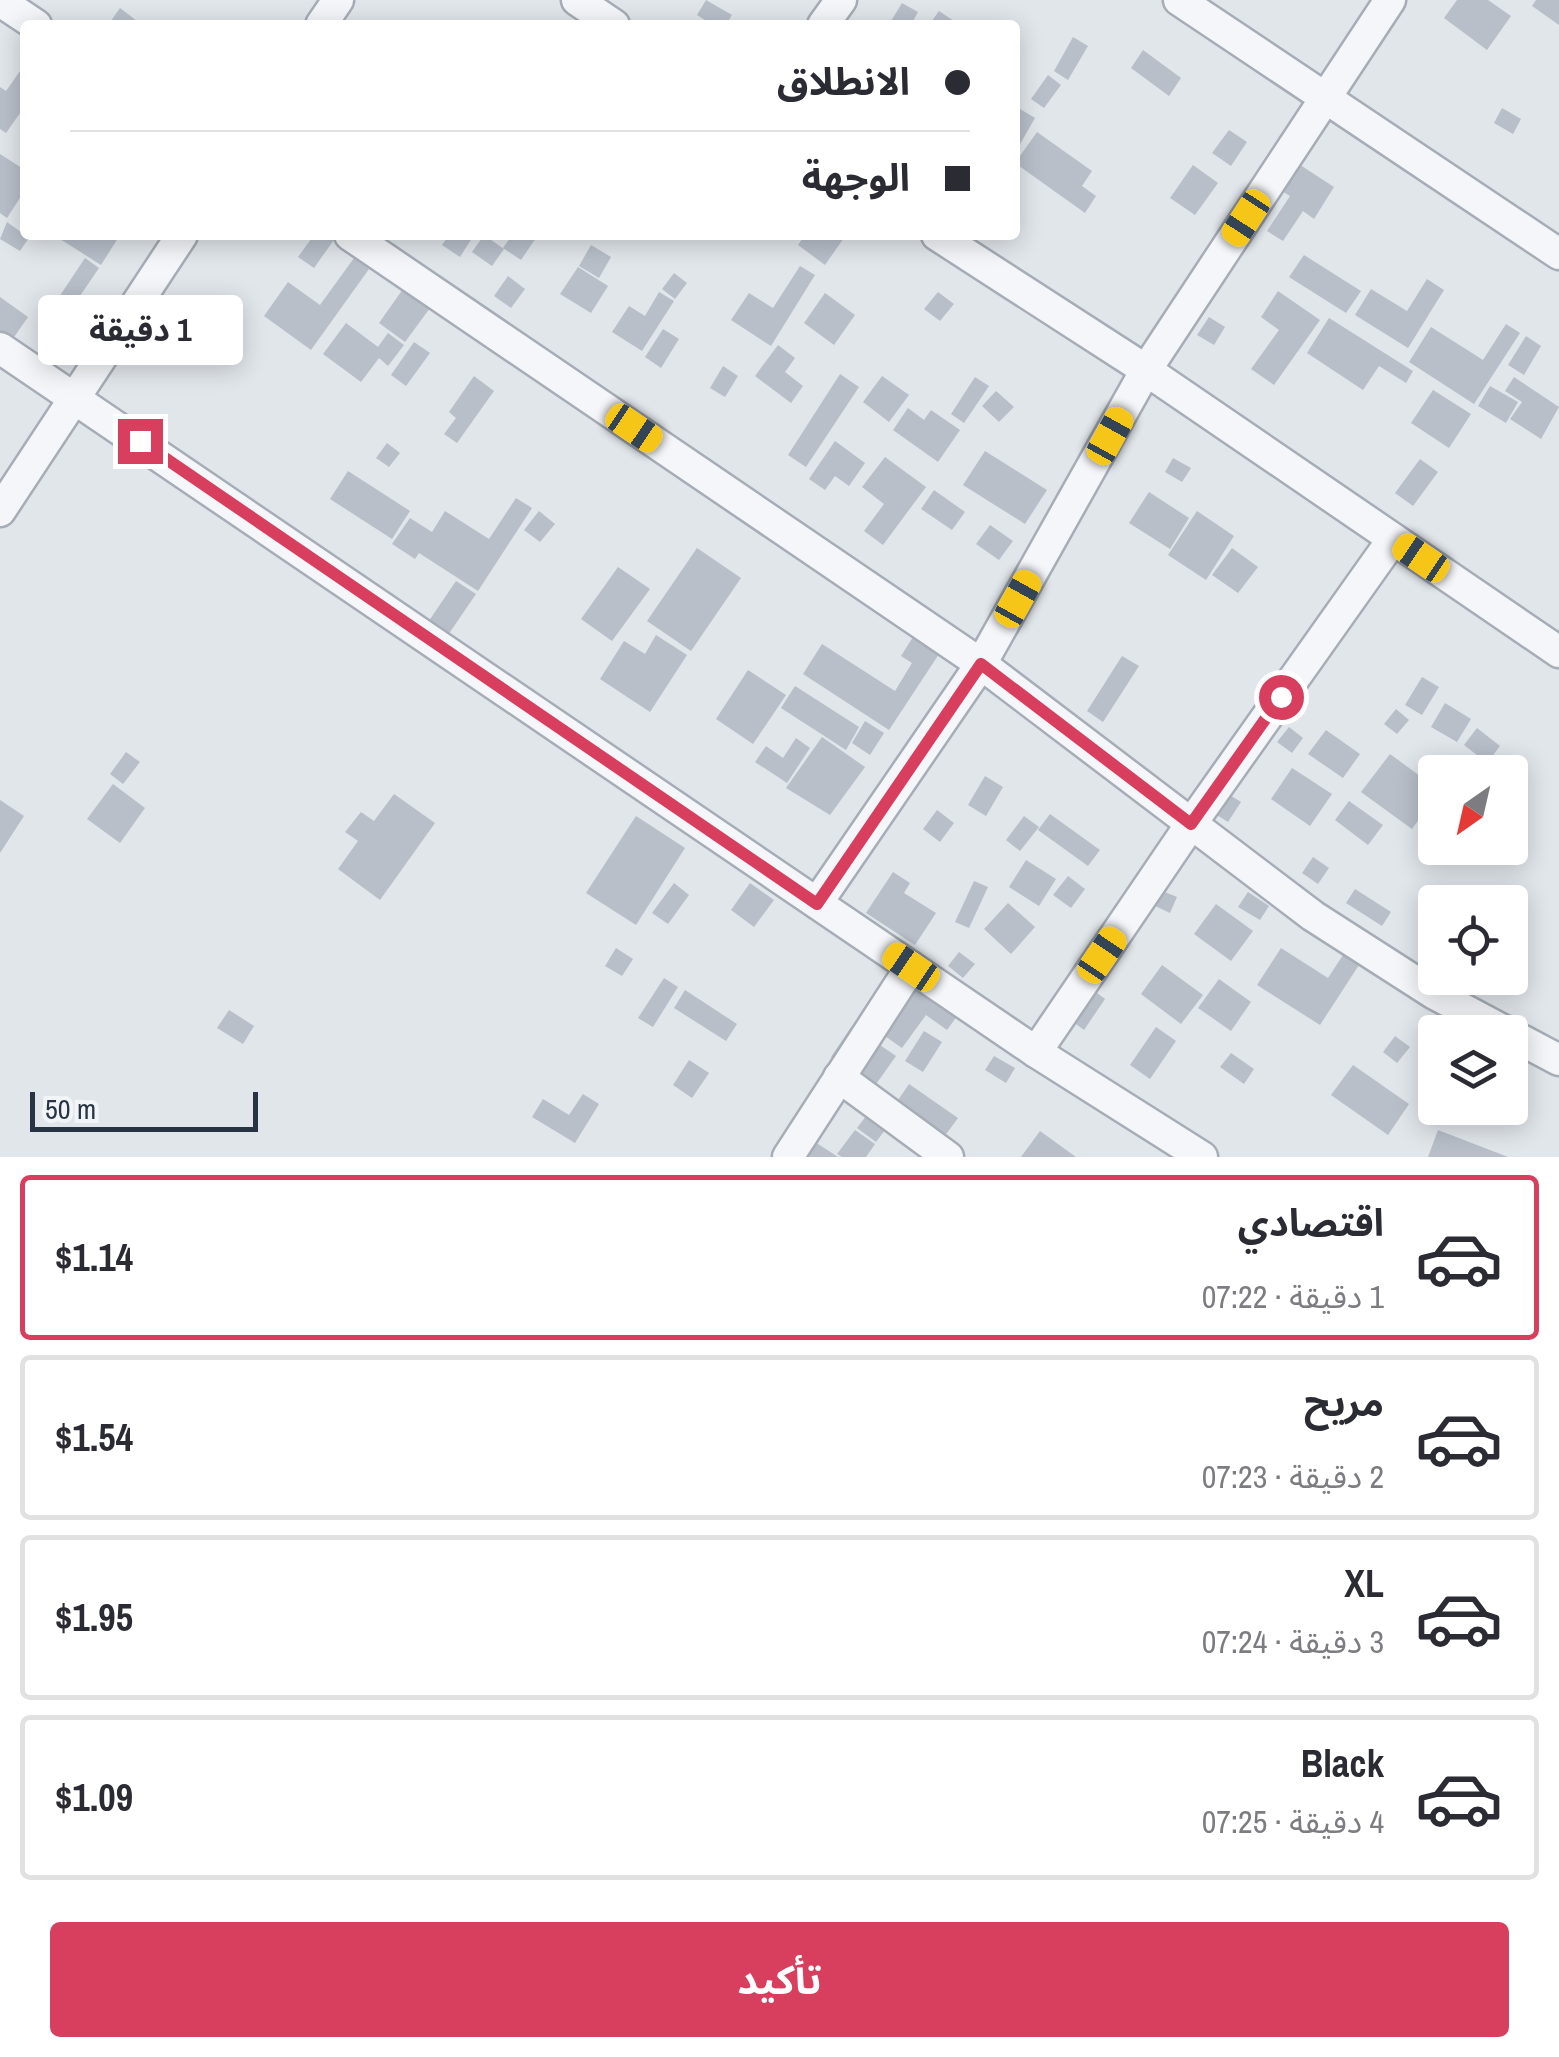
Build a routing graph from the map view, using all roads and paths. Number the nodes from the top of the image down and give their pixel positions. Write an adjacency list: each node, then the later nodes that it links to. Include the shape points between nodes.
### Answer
1 (576, 0): 6 (street)
2 (1179, 0): 7 (street)
3 (1390, 0): 7 (street)
4 (0, 1): 5 (street)
5 (28, 20)
6 (606, 20)
7 (1326, 96): 11 (street); 13 (street)
8 (179, 240): 14 (street)
9 (357, 240): 18 (street)
10 (945, 240): 13 (street)
11 (1559, 254)
12 (0, 348): 14 (street)
13 (1146, 370): 16 (street); 18 (street)
14 (76, 397): 15 (street); 20 (street)
15 (0, 512)
16 (1394, 539): 17 (street); 19 (street)
17 (1559, 652)
18 (981, 664): 19 (street); 20 (street)
19 (1191, 824): 22 (street, via 1313,916); 24 (street)
20 (817, 904): 21 (street)
21 (911, 967): 24 (street); 26 (street)
22 (1473, 1015)
23 (1528, 1044): 25 (street)
24 (1036, 1052): 29 (street)
25 (1559, 1060)
26 (839, 1077): 27 (street); 28 (street)
27 (788, 1157)
28 (948, 1157)
29 (1202, 1157)

